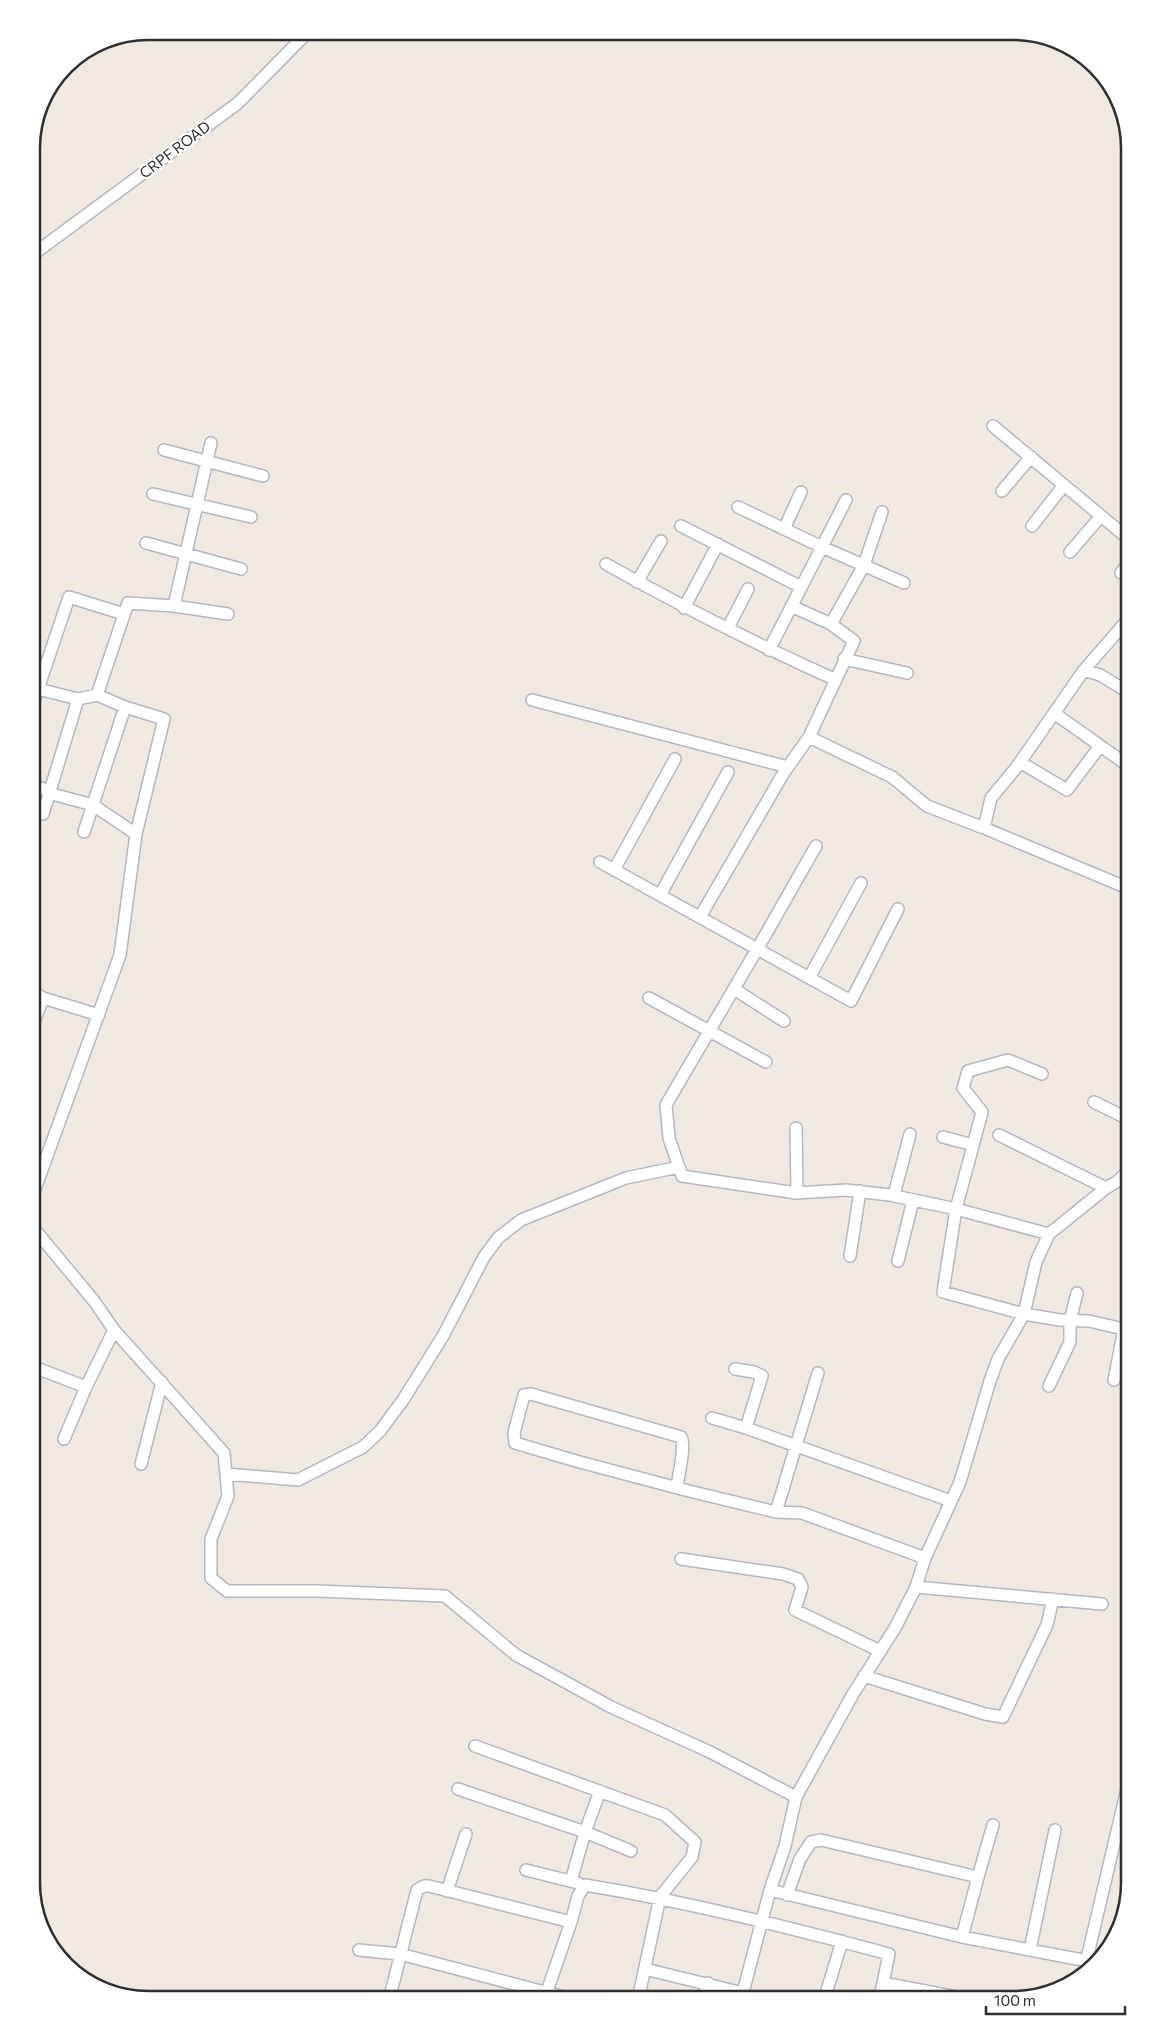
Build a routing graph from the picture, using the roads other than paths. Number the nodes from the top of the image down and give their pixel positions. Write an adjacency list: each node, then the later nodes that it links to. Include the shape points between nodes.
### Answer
1 (300, 40): 2 (street, CRPF ROAD, via 238,103)
2 (40, 250)
3 (993, 426): 6 (street)
4 (210, 443): 7 (street)
5 (164, 450): 7 (street)
6 (1031, 458): 9 (street); 10 (street)
7 (206, 461): 8 (street); 14 (street)
8 (263, 476)
9 (1064, 485): 17 (street); 20 (street)
10 (1002, 491)
11 (801, 492): 21 (street)
12 (153, 494): 14 (street)
13 (846, 500): 26 (street)
14 (197, 504): 18 (street); 28 (street)
15 (738, 507): 21 (street)
16 (882, 512): 30 (street)
17 (1101, 516): 22 (street); 27 (street)
18 (251, 517)
19 (681, 526): 25 (street)
20 (1032, 526)
21 (784, 529): 26 (street)
22 (1121, 533)
23 (661, 541): 32 (street)
24 (146, 543): 28 (street)
25 (718, 544): 34 (street); 38 (street)
26 (822, 547): 30 (street); 34 (street)
27 (1070, 552)
28 (185, 554): 31 (street); 36 (street)
29 (606, 564): 32 (street)
30 (864, 565): 33 (street); 41 (street)
31 (241, 569)
32 (637, 582): 38 (street)
33 (904, 583)
34 (801, 588): 37 (street)
35 (748, 589): 43 (street)
36 (174, 606): 39 (street, via 128,603); 40 (street)
37 (792, 606): 41 (street); 44 (street)
38 (684, 608): 43 (street)
39 (124, 614): 49 (street, via 69,597); 52 (street)
40 (228, 614)
41 (831, 624): 45 (street, via 854,640)
42 (1121, 627): 46 (street)
43 (728, 628): 44 (street)
44 (768, 650): 48 (street)
45 (844, 659): 47 (street); 48 (street)
46 (1084, 670): 50 (street); 56 (street)
47 (907, 673)
48 (834, 680): 57 (street)
49 (40, 683)
50 (1121, 688)
51 (40, 690): 53 (street)
52 (97, 695): 53 (street); 55 (street)
53 (78, 699): 65 (street)
54 (532, 700): 62 (street)
55 (125, 707): 66 (street); 70 (street, via 164,719)
56 (1054, 713): 58 (street); 61 (street)
57 (809, 737): 62 (street); 68 (street, via 892,776 927,806)
58 (1100, 746): 60 (street); 61 (street, via 1067,790)
59 (675, 759): 73 (street)
60 (1121, 761)
61 (1020, 762): 68 (street, via 991,798)
62 (788, 767): 78 (street)
63 (728, 772): 76 (street)
64 (40, 788): 65 (street)
65 (50, 791): 66 (street); 67 (street)
66 (93, 805): 69 (street); 70 (street)
67 (43, 814)
68 (984, 828): 75 (street)
69 (84, 832)
70 (136, 834): 85 (street, via 120,955)
71 (816, 846): 79 (street)
72 (600, 862): 73 (street)
73 (614, 870): 76 (street)
74 (861, 883): 80 (street)
75 (1121, 885)
76 (660, 895): 78 (street)
77 (898, 909): 80 (street, via 851,1001)
78 (700, 917): 79 (street)
79 (758, 949): 80 (street); 81 (street)
80 (809, 978)
81 (734, 989): 86 (street); 87 (street)
82 (42, 998): 84 (street); 85 (street)
83 (649, 998): 87 (street)
84 (40, 1004)
85 (99, 1015): 98 (street)
86 (784, 1021)
87 (709, 1032): 88 (street); 97 (street, via 666,1105 669,1138)
88 (766, 1062)
89 (1042, 1074): 96 (street, via 1008,1060 968,1070 963,1088 982,1112)
90 (1094, 1102): 91 (street)
91 (1121, 1116)
92 (796, 1128): 102 (street)
93 (910, 1134): 103 (street)
94 (999, 1134): 100 (street)
95 (943, 1137): 96 (street)
96 (973, 1145): 105 (street)
97 (679, 1168): 102 (street, via 682,1176); 128 (street, via 626,1178 521,1220 498,1238 403,1400 380,1432 363,1447 298,1480)
98 (40, 1176)
99 (1121, 1178): 100 (street)
100 (1106, 1188): 106 (street)
101 (860, 1191): 102 (street); 103 (street); 108 (street)
102 (797, 1193)
103 (894, 1195): 104 (street)
104 (913, 1200): 105 (street); 109 (street)
105 (956, 1209): 106 (street); 111 (street, via 943,1292)
106 (1049, 1234): 111 (street, via 1036,1262)
107 (40, 1236): 114 (street)
108 (850, 1256)
109 (898, 1261)
110 (1077, 1293): 112 (street)
111 (1024, 1314): 112 (street); 130 (street, via 998,1359 960,1482)
112 (1070, 1321): 113 (street); 121 (street, via 1070,1342)
113 (1121, 1325)
114 (114, 1330): 120 (street); 122 (street)
115 (1121, 1351): 119 (street)
116 (40, 1369): 122 (street)
117 (735, 1369): 124 (street, via 762,1376)
118 (818, 1372): 126 (street)
119 (1114, 1380)
120 (162, 1382): 127 (street); 128 (street, via 171,1396 218,1444 224,1453)
121 (1049, 1386)
122 (86, 1387): 125 (street)
123 (712, 1418): 124 (street)
124 (746, 1428): 126 (street)
125 (64, 1439)
126 (795, 1445): 130 (street); 131 (street)
127 (141, 1464)
128 (226, 1474): 142 (street, via 228,1496 211,1538 211,1578 227,1592 317,1591 446,1596 516,1655 611,1707)
129 (677, 1488): 129 (street, via 515,1443 514,1433 524,1395 531,1394 681,1437); 131 (street)
130 (951, 1501): 132 (street)
131 (776, 1512): 132 (street, via 802,1513)
132 (925, 1558): 134 (street)
133 (681, 1559): 137 (street, via 798,1579 802,1587 795,1610)
134 (916, 1587): 135 (street); 137 (street)
135 (1053, 1599): 136 (street); 138 (street, via 1047,1625 1003,1717)
136 (1102, 1604)
137 (880, 1651): 138 (street)
138 (864, 1676): 142 (street)
139 (475, 1746): 141 (street)
140 (458, 1789): 146 (street)
141 (600, 1791): 146 (street); 158 (street, via 665,1815 695,1842 692,1857)
142 (796, 1796): 148 (street)
143 (1121, 1816): 166 (street)
144 (993, 1825): 152 (street)
145 (1056, 1830): 164 (street)
146 (585, 1832): 150 (street); 153 (street)
147 (466, 1834): 156 (street)
148 (785, 1846): 149 (street); 155 (street)
149 (807, 1849): 152 (street, via 811,1842 821,1840); 157 (street, via 800,1859)
150 (631, 1851)
151 (526, 1870): 153 (street)
152 (978, 1877): 161 (street)
153 (571, 1881): 154 (street)
154 (585, 1884): 158 (street); 160 (street)
155 (770, 1890): 157 (street); 159 (street)
156 (448, 1891): 160 (street); 165 (street, via 429,1886 417,1890)
157 (788, 1895): 161 (street)
158 (660, 1897): 159 (street); 168 (street)
159 (762, 1920): 162 (street); 177 (street)
160 (571, 1922): 173 (street)
161 (962, 1937): 164 (street)
162 (842, 1941): 170 (street, via 889,1954); 178 (street)
163 (359, 1950): 165 (street)
164 (1030, 1950): 167 (street)
165 (400, 1954): 171 (street); 172 (street)
166 (1089, 1959)
167 (1084, 1964)
168 (644, 1969): 169 (street); 174 (street)
169 (708, 1983): 175 (street); 176 (street)
170 (884, 1983): 179 (street); 180 (street)
171 (392, 1991)
172 (531, 1991)
173 (546, 1991)
174 (640, 1991)
175 (706, 1991)
176 (729, 1991)
177 (743, 1991)
178 (827, 1991)
179 (882, 1991)
180 (925, 1991)

